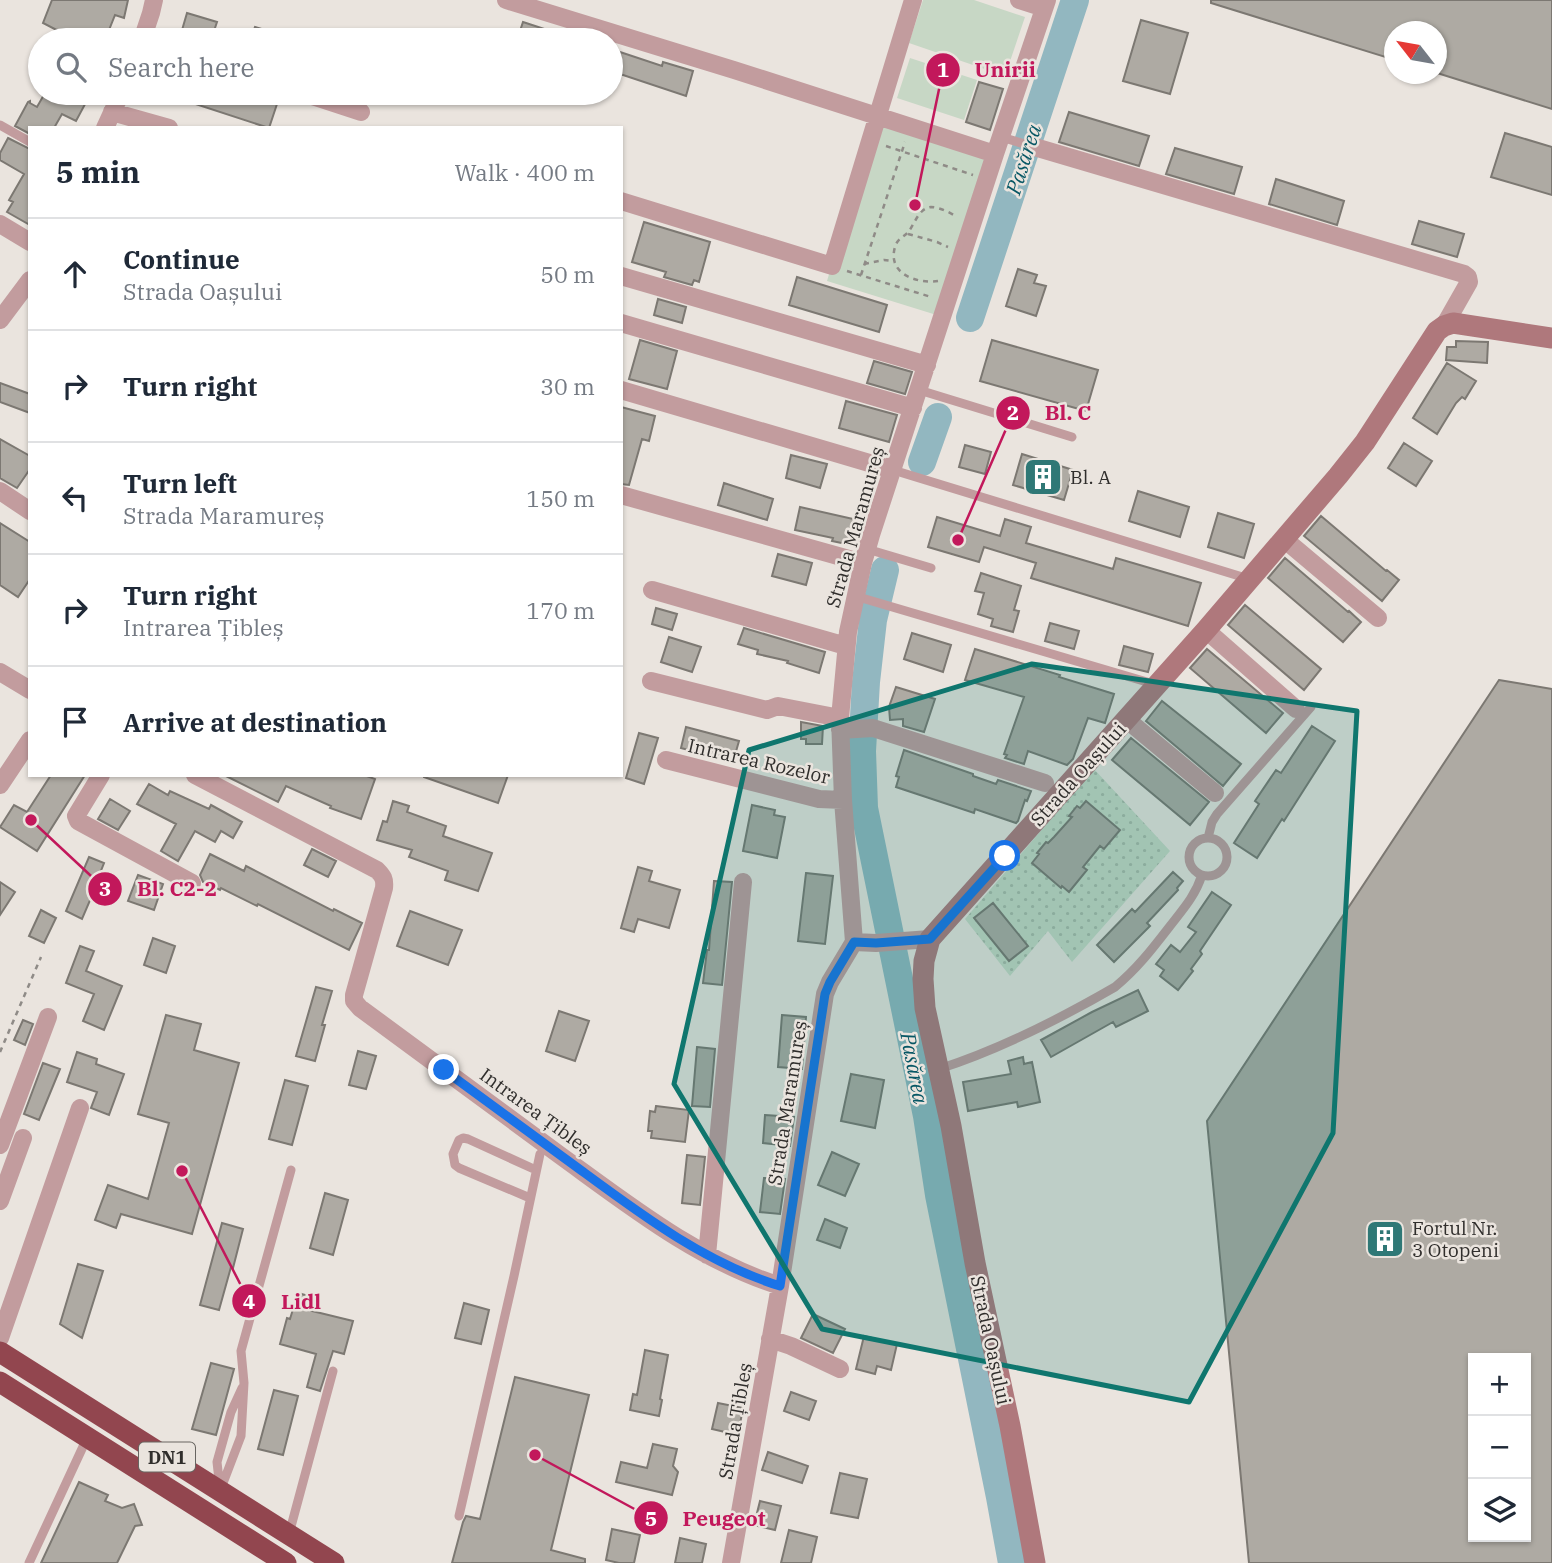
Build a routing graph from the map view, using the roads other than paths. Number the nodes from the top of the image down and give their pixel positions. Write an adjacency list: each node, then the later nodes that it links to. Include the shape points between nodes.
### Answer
1 (154, 0): 6 (street)
2 (506, 0): 7 (street)
3 (914, 0): 11 (street)
4 (1019, 0): 5 (street)
5 (1045, 4): 15 (street, Strada Maramureș)
6 (146, 28)
7 (596, 28)
8 (623, 37): 11 (street)
9 (340, 105): 10 (street)
10 (361, 112)
11 (877, 116): 18 (street); 19 (street, via 832,266)
12 (108, 120): 14 (street)
13 (0, 125): 16 (lane)
14 (154, 126)
15 (1002, 137): 17 (lane); 18 (street, Strada Maramureș)
16 (28, 141)
17 (1038, 148): 26 (street, via 1464,274 1469,282)
18 (995, 154): 28 (street, Strada Maramureș)
19 (623, 202)
20 (0, 224): 21 (street)
21 (28, 241)
22 (623, 277): 28 (street)
23 (28, 283): 24 (street)
24 (0, 320)
25 (623, 324): 31 (street)
26 (1444, 326): 27 (street, via 1453,323); 37 (street, Strada Oașului, via 1360,448)
27 (1552, 338)
28 (927, 365): 29 (street, Strada Maramureș)
29 (919, 390): 31 (street, Strada Maramureș); 32 (lane)
30 (623, 391): 33 (street)
31 (913, 408): 33 (street, Strada Maramureș)
32 (1072, 437)
33 (900, 472): 38 (street, Strada Maramureș); 40 (lane)
34 (0, 491): 36 (street)
35 (623, 495): 38 (street)
36 (28, 510)
37 (1284, 539): 40 (street, Strada Oașului); 43 (street)
38 (870, 555): 39 (lane); 42 (street, Strada Maramureș)
39 (931, 568)
40 (1251, 579): 44 (street, Strada Oașului)
41 (652, 590): 45 (street)
42 (861, 598): 45 (street, Strada Maramureș); 48 (lane)
43 (1378, 618)
44 (1206, 630): 50 (street); 51 (street, Strada Oașului)
45 (850, 637): 52 (street, Strada Maramureș)
46 (0, 672): 49 (street)
47 (651, 681): 52 (street, via 767,710 778,706)
48 (1147, 682)
49 (28, 689)
50 (1303, 708): 61 (lane, via 1217,814)
51 (1126, 719): 59 (street); 65 (street, Strada Oașului)
52 (840, 724): 57 (street, via 873,728); 60 (street, Strada Maramureș)
53 (28, 743): 58 (street)
54 (666, 760): 60 (street, Intrarea Rozelor, via 819,799)
55 (100, 777): 64 (street, via 76,816 78,821)
56 (207, 778): 77 (street, Intrarea Țibleș, via 383,876 384,888 354,995 360,1008 617,1197)
57 (1045, 783)
58 (0, 785)
59 (1214, 793)
60 (843, 800): 66 (street, Strada Maramureș)
61 (1208, 838): 62 (lane, via 1197,841 1190,851 1190,863); 62 (lane, via 1220,843 1226,860 1220,871)
62 (1202, 875): 68 (lane, via 1196,892 1129,976 1115,987 1015,1040)
63 (743, 882): 77 (street)
64 (192, 883)
65 (930, 939): 66 (street); 68 (street, Strada Oașului, via 923,979 925,1008)
66 (854, 942): 78 (street, Strada Maramureș, via 825,994)
67 (48, 1017): 71 (street)
68 (939, 1069): 94 (street, Strada Oașului)
69 (80, 1108): 79 (street)
70 (23, 1138): 76 (street)
71 (0, 1145)
72 (540, 1154): 74 (lane)
73 (291, 1170): 84 (lane, via 242,1351)
74 (536, 1170): 75 (lane); 75 (lane, via 463,1138 453,1154 459,1168)
75 (530, 1198): 88 (lane)
76 (0, 1200)
77 (707, 1255): 78 (street, Intrarea Țibleș)
78 (780, 1286): 80 (street, Strada Țibleș)
79 (0, 1338)
80 (770, 1339): 82 (street); 93 (street, Strada Țibleș)
81 (0, 1352): 87 (highway, DN1)
82 (840, 1369)
83 (333, 1371): 89 (lane)
84 (244, 1384): 87 (lane, via 241,1436); 87 (lane, via 217,1462)
85 (2, 1388): 86 (highway, DN1)
86 (88, 1437): 90 (lane); 91 (highway, DN1)
87 (220, 1491): 89 (highway, DN1)
88 (459, 1516)
89 (289, 1534): 92 (highway, DN1)
90 (29, 1563)
91 (286, 1563)
92 (334, 1563)
93 (731, 1563)
94 (1035, 1563)

